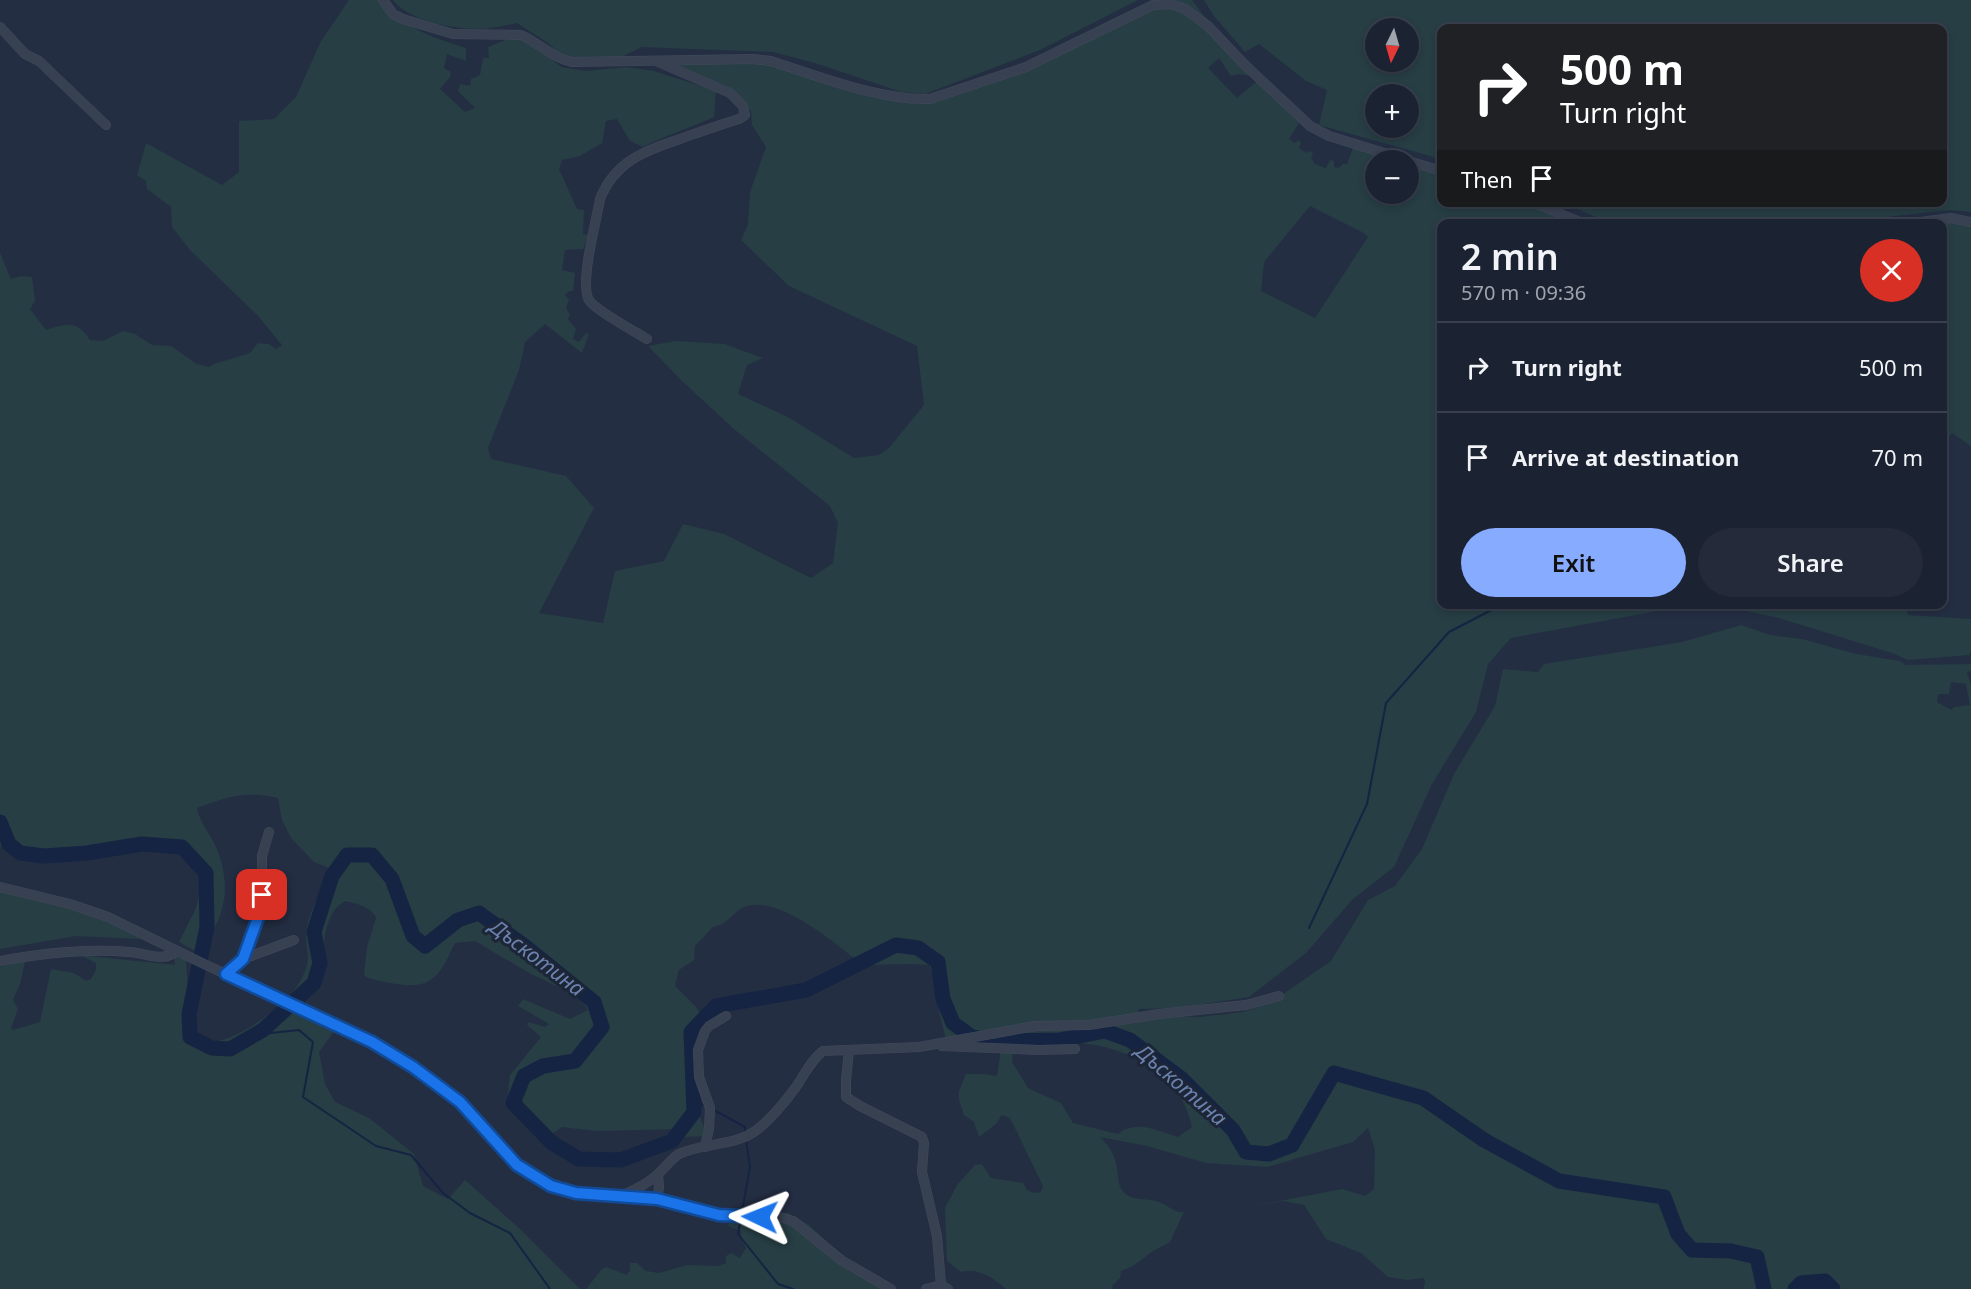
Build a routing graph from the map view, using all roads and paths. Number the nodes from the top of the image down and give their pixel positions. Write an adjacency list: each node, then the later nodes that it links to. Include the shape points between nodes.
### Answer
1 (383, 0): 3 (street, via 393,14 403,19 453,34 521,35 559,59 572,62)
2 (0, 27): 4 (street, via 25,54 39,61)
3 (653, 60): 5 (street, via 753,58 890,97 930,99 1026,67 1153,5 1171,4 1208,26 1310,126); 12 (street, via 730,93 743,106 745,115 643,152 615,173 600,199 587,269 589,300)
4 (106, 124)
5 (1373, 150)
6 (1419, 164): 7 (street)
7 (1437, 170)
8 (1544, 207): 9 (street)
9 (1573, 219)
10 (1944, 219): 11 (street)
11 (1971, 222)
12 (646, 339)
13 (269, 832): 17 (street, via 262,856 260,912)
14 (0, 887): 16 (street, via 108,917)
15 (294, 940): 17 (street)
16 (182, 953): 18 (street, via 162,958 124,951 63,951); 19 (street)
17 (243, 959): 19 (street)
18 (0, 961)
19 (226, 974): 27 (street, via 372,1042 413,1067 460,1102 517,1165 538,1180 569,1192)
20 (1279, 996): 22 (street, via 1246,1005 1089,1025 1035,1026)
21 (726, 1016): 25 (street, via 709,1026 698,1050 699,1077 710,1108)
22 (919, 1047): 23 (street); 24 (street)
23 (1075, 1049)
24 (849, 1050): 25 (street, via 832,1049 816,1057 775,1113 758,1129 737,1140); 29 (street, via 846,1097 922,1137 922,1172 938,1236)
25 (705, 1147): 26 (street, via 678,1155)
26 (658, 1174): 27 (street); 28 (street)
27 (621, 1196): 28 (street)
28 (657, 1199): 30 (street, via 719,1215 793,1221 841,1260)
29 (944, 1287): 31 (street)
30 (891, 1289)
31 (926, 1289)

